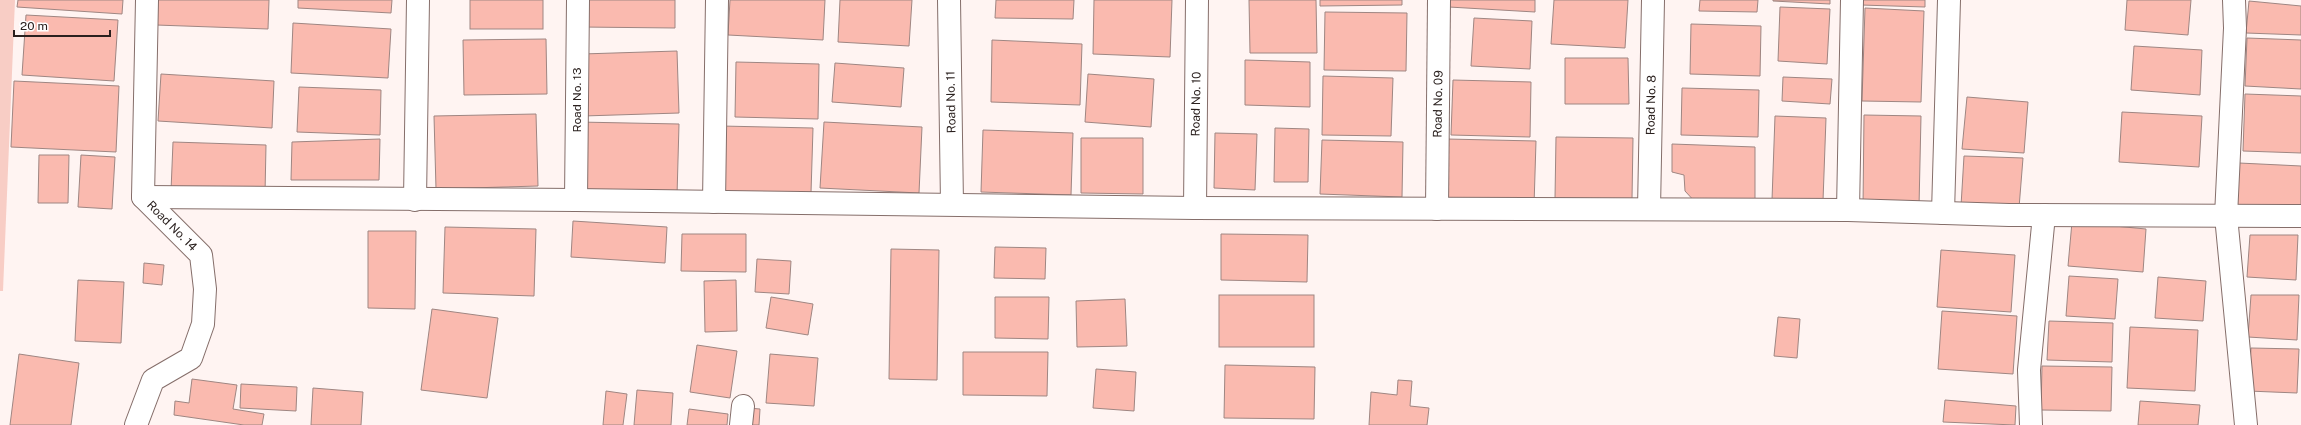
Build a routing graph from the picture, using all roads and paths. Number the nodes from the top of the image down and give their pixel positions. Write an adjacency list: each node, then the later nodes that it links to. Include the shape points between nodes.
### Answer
1 (147, 0): 12 (street, Road No. 14)
2 (418, 0): 13 (street)
3 (578, 0): 14 (street, Road No. 13)
4 (717, 0): 15 (street)
5 (950, 0): 16 (street, Road No. 11)
6 (1197, 0): 17 (street, Road No. 10)
7 (1440, 0): 18 (street, Road No. 09)
8 (1653, 0): 19 (street, Road No. 8)
9 (1852, 0): 20 (street)
10 (1949, 0): 21 (street)
11 (2234, 0): 23 (street, via 2235,28)
12 (143, 198): 13 (street); 25 (street, Road No. 14, via 201,255 205,289 203,324 191,358 153,380)
13 (415, 200): 14 (street)
14 (576, 200): 15 (street)
15 (714, 202): 16 (street)
16 (952, 204): 17 (street)
17 (1195, 208): 18 (street)
18 (1437, 209): 19 (street)
19 (1649, 209): 20 (street)
20 (1848, 210): 21 (street)
21 (1943, 213): 22 (street)
22 (2044, 215): 23 (street); 26 (street, via 2029,370)
23 (2226, 216): 24 (street); 27 (street)
24 (2301, 216)
25 (136, 425)
26 (2031, 425)
27 (2246, 425)

